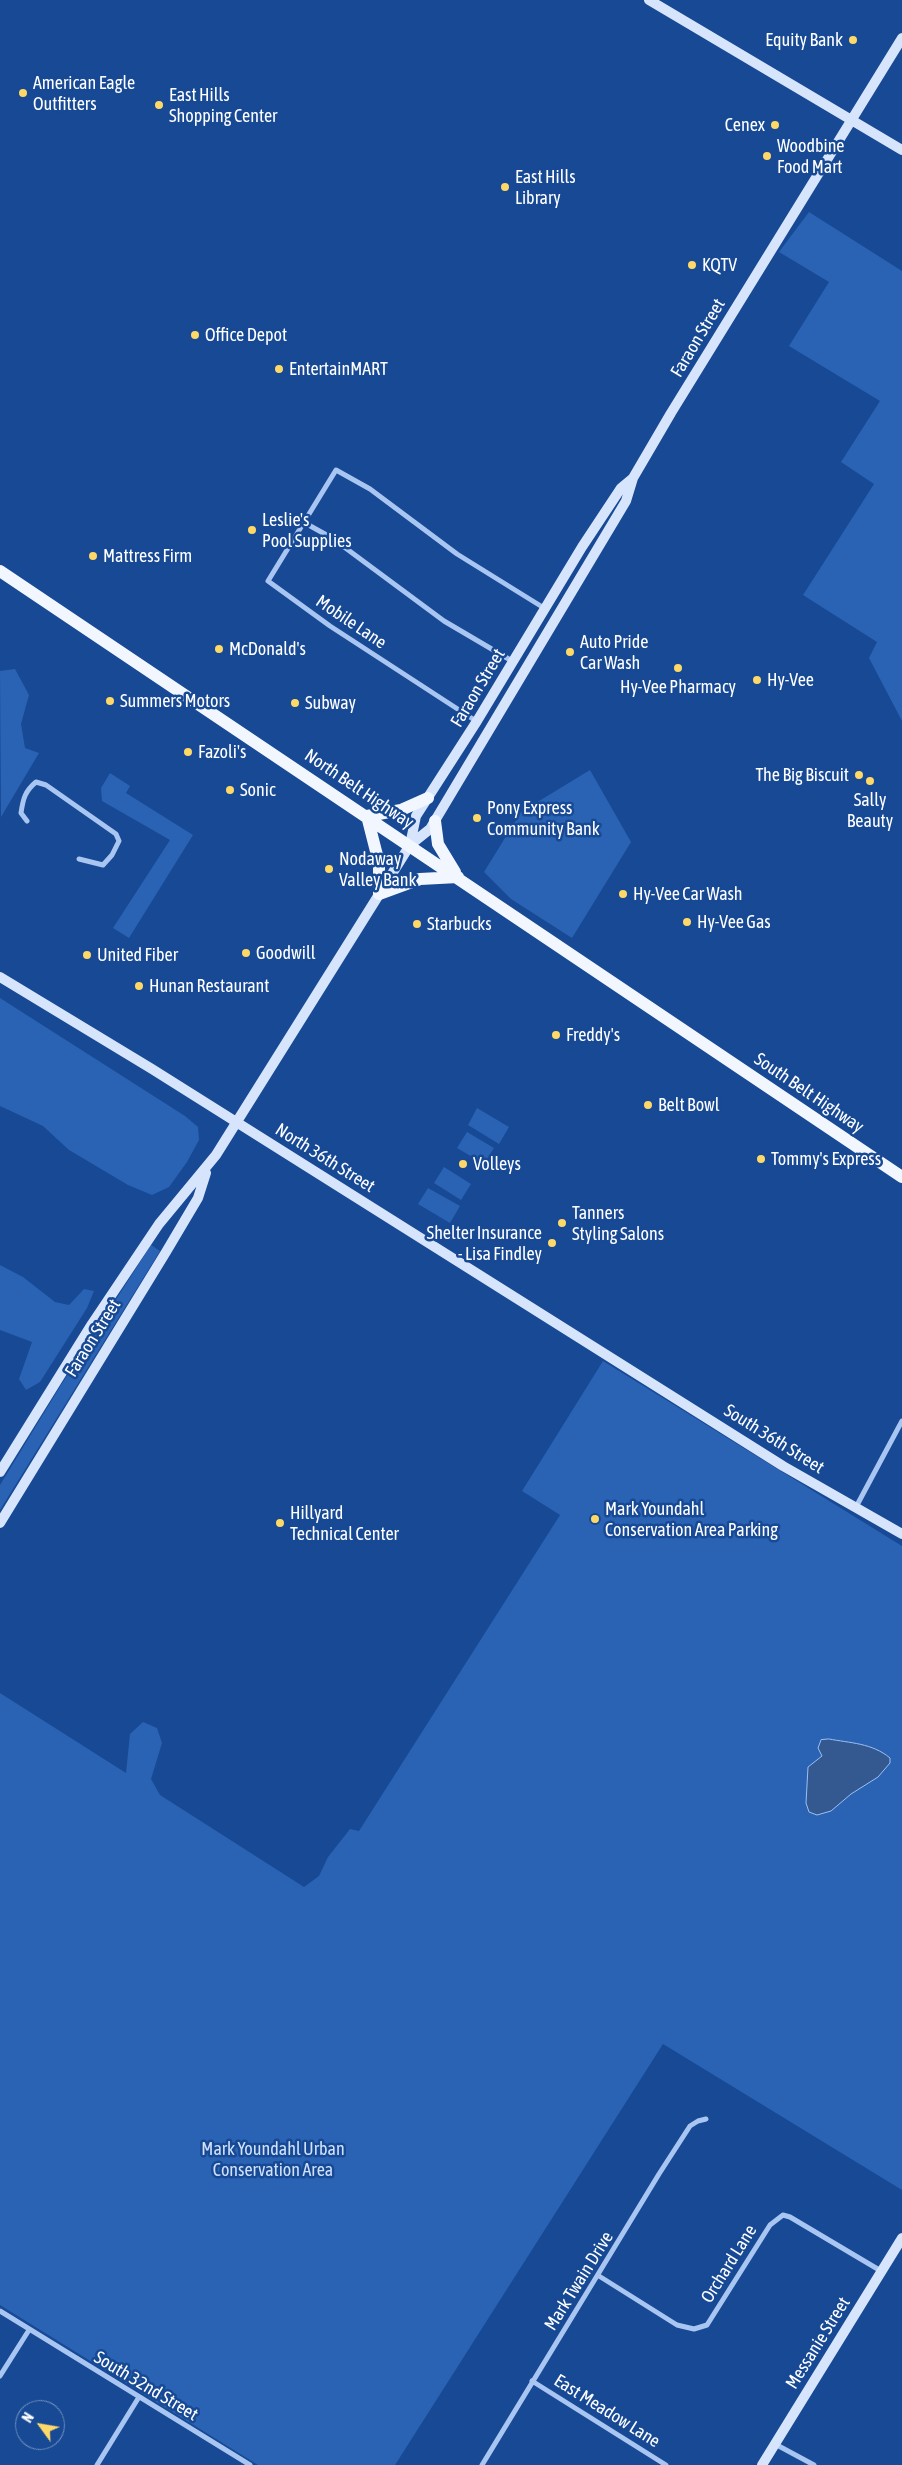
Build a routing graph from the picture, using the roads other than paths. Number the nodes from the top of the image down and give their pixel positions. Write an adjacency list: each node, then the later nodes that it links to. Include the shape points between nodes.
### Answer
1 (649, 0): 3 (main road)
2 (902, 38): 3 (main road, Faraon Street)
3 (851, 120): 4 (main road); 5 (main road, Faraon Street)
4 (902, 150)
5 (634, 478): 8 (main road, Faraon Street, via 621,488); 14 (main road, Faraon Street, via 626,501)
6 (304, 523): 8 (street, Mobile Lane, via 336,470 370,489 457,554); 9 (street, via 332,538 444,620); 10 (street, Mobile Lane, via 268,581 330,626)
7 (0, 571): 12 (main road, North Belt Highway)
8 (544, 608): 9 (main road, Faraon Street)
9 (512, 661): 10 (main road, Faraon Street)
10 (477, 721): 11 (main road, Faraon Street)
11 (428, 798): 12 (main road, via 401,810); 15 (main road, Faraon Street, via 416,816)
12 (367, 816): 15 (main road, North Belt Highway); 18 (main road, via 379,863)
13 (26, 821): 16 (street, via 21,813 23,801 27,790 36,782 46,785 116,834 119,841 103,865)
14 (435, 821): 15 (main road, Faraon Street); 17 (main road, via 438,844)
15 (410, 845): 17 (main road, North Belt Highway); 18 (main road, Faraon Street)
16 (79, 859)
17 (458, 877): 18 (main road, via 420,879); 20 (main road, North Belt Highway)
18 (379, 894): 21 (main road, Faraon Street)
19 (0, 977): 21 (main road, North 36th Street)
20 (696, 1039): 23 (main road, South Belt Highway)
21 (236, 1122): 22 (main road, Faraon Street); 24 (main road, North 36th Street)
22 (207, 1168): 26 (main road, Faraon Street, via 159,1224); 28 (main road, Faraon Street, via 193,1206)
23 (902, 1177)
24 (632, 1369): 27 (main road, South 36th Street, via 783,1466)
25 (902, 1421): 27 (street)
26 (0, 1472)
27 (856, 1508): 29 (main road, South 36th Street)
28 (0, 1522)
29 (902, 1534)
30 (706, 2119): 33 (street, Mark Twain Drive, via 690,2126)
31 (902, 2238): 32 (main road, Messanie Street)
32 (882, 2272): 33 (street, Orchard Lane, via 783,2215 770,2225 707,2325 694,2329 678,2325); 39 (main road, Messanie Street)
33 (599, 2276): 37 (street, Mark Twain Drive)
34 (0, 2311): 35 (street, South 32nd Street)
35 (29, 2330): 36 (street); 38 (street, South 32nd Street)
36 (0, 2376)
37 (532, 2381): 42 (street, Mark Twain Drive); 43 (street, East Meadow Lane)
38 (139, 2397): 40 (street); 41 (street, South 32nd Street)
39 (775, 2444): 44 (main road, Messanie Street); 45 (street)
40 (97, 2465)
41 (250, 2465)
42 (482, 2465)
43 (666, 2465)
44 (762, 2465)
45 (814, 2465)

